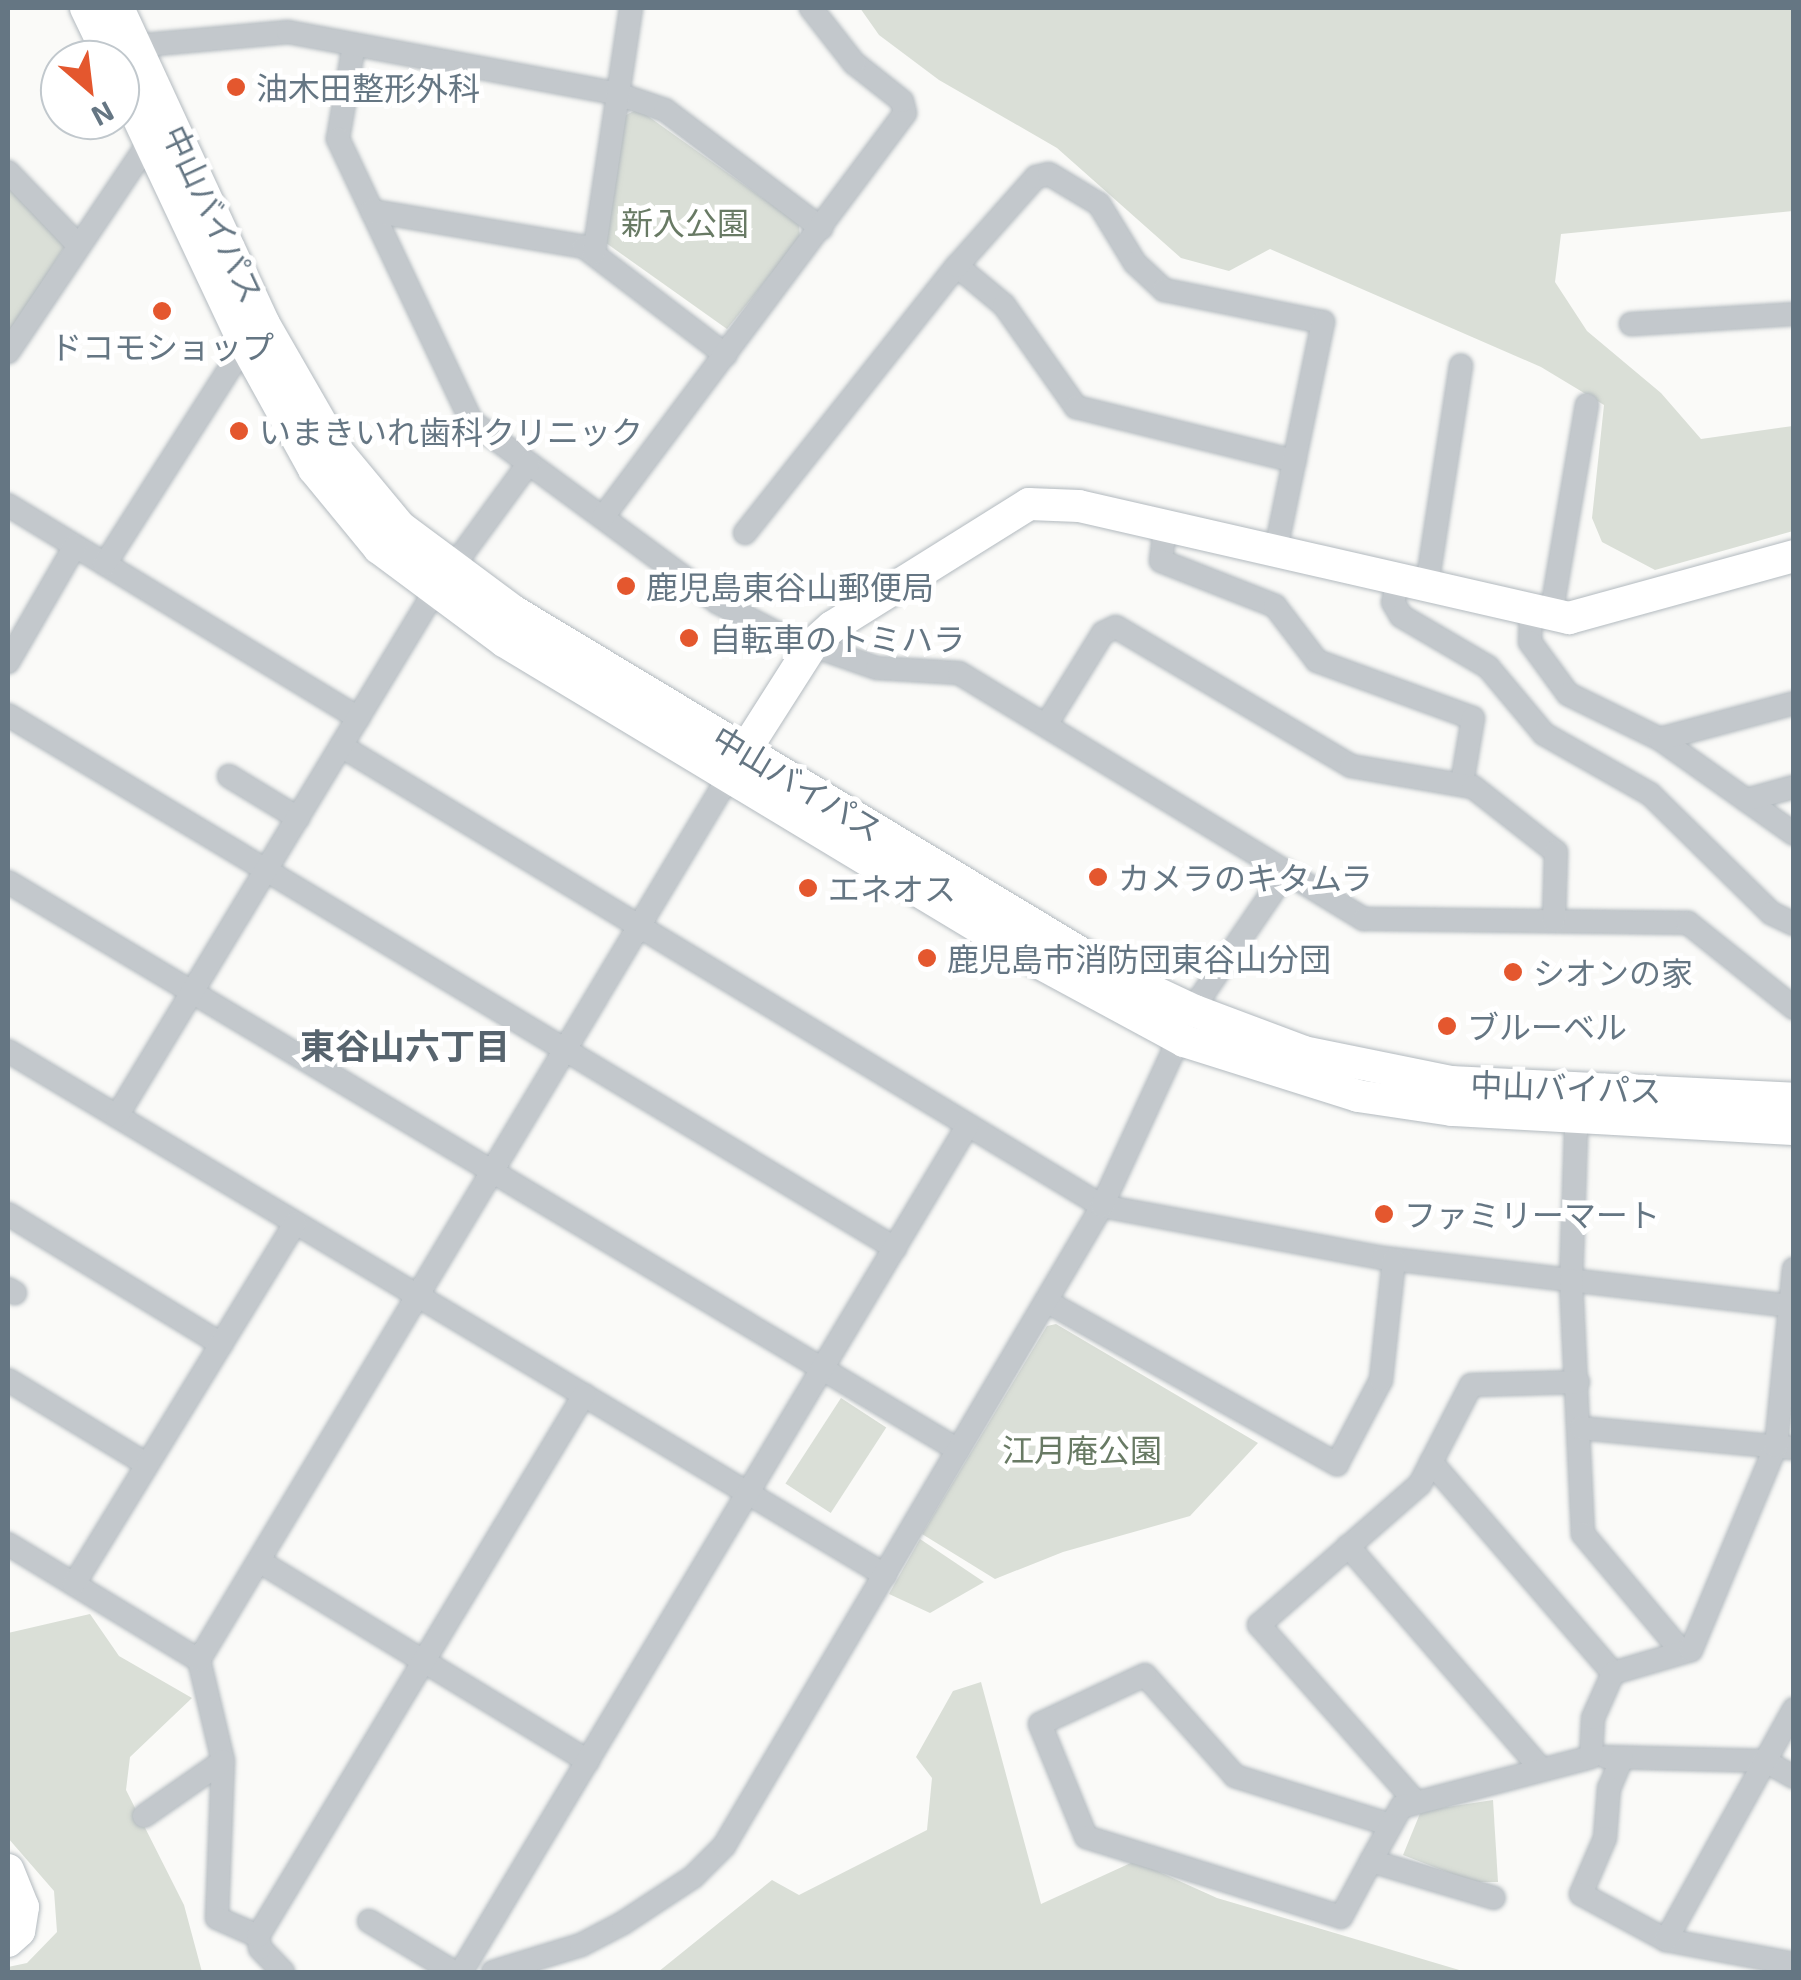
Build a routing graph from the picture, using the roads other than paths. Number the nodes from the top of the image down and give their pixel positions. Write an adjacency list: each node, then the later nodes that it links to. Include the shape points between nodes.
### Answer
1 (86, 8): 7 (street, 中山バイパス)
2 (118, 8): 8 (street, 中山バイパス)
3 (290, 8): 6 (street)
4 (631, 8): 11 (street)
5 (811, 8): 16 (street, via 854,63 902,101 906,113)
6 (288, 32): 9 (street); 10 (street)
7 (106, 40)
8 (118, 40)
9 (354, 45): 11 (street); 15 (street, via 338,139)
10 (140, 55)
11 (618, 94): 16 (street, via 665,110); 18 (street)
12 (140, 96): 13 (street, 中山バイパス)
13 (159, 129): 17 (street); 22 (street, 中山バイパス)
14 (8, 172): 17 (street)
15 (372, 211): 18 (street); 28 (street, via 470,421)
16 (821, 228): 24 (street)
17 (78, 245): 23 (street)
18 (594, 253): 24 (street)
19 (957, 266): 27 (street, via 1004,305 1076,407); 27 (street, via 1036,177 1049,174 1099,204 1135,264 1164,290 1323,322); 32 (street)
20 (1794, 314): 21 (street)
21 (1630, 324)
22 (254, 333): 36 (street); 37 (street, 中山バイパス, via 337,452)
23 (8, 352)
24 (726, 355): 30 (street)
25 (1462, 366): 38 (street)
26 (1587, 404): 39 (street)
27 (1294, 460): 34 (street)
28 (529, 463): 30 (street); 37 (street)
29 (8, 505): 33 (street)
30 (603, 516): 40 (street, via 718,602)
31 (1165, 528): 34 (street); 40 (street, via 1066,504 1029,504); 50 (street, via 1161,560 1275,606 1317,660 1473,718)
32 (745, 533)
33 (76, 546): 36 (street); 41 (street)
34 (1276, 554): 38 (street)
35 (1794, 556): 39 (street, via 1597,613)
36 (105, 564): 44 (street)
37 (442, 581): 44 (street); 48 (street, 中山バイパス)
38 (1413, 581): 39 (street); 59 (street, via 1393,602 1401,616 1465,649 1544,734 1650,794 1750,894)
39 (1541, 613): 46 (street, via 1530,642 1568,694)
40 (812, 645): 45 (street, via 877,668 959,673); 48 (street)
41 (8, 662)
42 (1794, 703): 46 (street)
43 (8, 716): 55 (street)
44 (358, 718): 47 (street)
45 (1046, 726): 50 (street, via 1103,634 1116,627 1351,766); 56 (street)
46 (1660, 739): 52 (street)
47 (342, 746): 53 (street); 60 (street)
48 (736, 764): 60 (street); 63 (street, 中山バイパス)
49 (228, 776): 53 (street)
50 (1462, 783): 58 (street, via 1556,852)
51 (1794, 787): 52 (street)
52 (1746, 800): 54 (street)
53 (298, 818): 55 (street)
54 (1794, 834)
55 (266, 871): 61 (street); 65 (street)
56 (1286, 872): 58 (street, via 1364,919); 63 (street)
57 (8, 882): 61 (street)
58 (1554, 922): 62 (street, via 1688,924)
59 (1794, 924)
60 (640, 926): 65 (street); 69 (street)
61 (192, 992): 68 (street); 71 (street)
62 (1794, 1008)
63 (1185, 1024): 67 (street, 中山バイパス, via 1384,1070); 72 (street)
64 (8, 1051): 68 (street)
65 (566, 1051): 71 (street); 75 (street)
66 (1794, 1098): 67 (street, 中山バイパス)
67 (1577, 1104): 70 (street, 中山バイパス); 78 (street)
68 (117, 1116): 74 (street)
69 (968, 1126): 72 (street); 75 (street)
70 (1794, 1129)
71 (493, 1172): 79 (street); 83 (street)
72 (1102, 1206): 76 (street); 80 (street)
73 (8, 1214): 82 (street)
74 (295, 1222): 79 (street); 82 (street)
75 (894, 1248): 83 (street)
76 (1394, 1260): 78 (street); 80 (street, via 1381,1380 1337,1464)
77 (1794, 1269): 81 (street)
78 (1571, 1280): 81 (street); 85 (street)
79 (418, 1296): 86 (street); 95 (street)
80 (1046, 1301): 89 (street)
81 (1792, 1305): 88 (street)
82 (221, 1344): 91 (street)
83 (822, 1369): 89 (street); 92 (street)
84 (8, 1380): 91 (street)
85 (1578, 1382): 87 (street); 90 (street, via 1472,1385)
86 (584, 1395): 92 (street); 100 (street)
87 (1581, 1428): 88 (street); 98 (street, via 1583,1534)
88 (1785, 1447): 98 (street, via 1691,1650)
89 (958, 1450): 96 (street)
90 (1431, 1462): 94 (street, via 1420,1484); 101 (street)
91 (146, 1464): 97 (street)
92 (748, 1493): 96 (street); 105 (street)
93 (8, 1544): 97 (street)
94 (1348, 1546): 108 (street); 110 (street, via 1259,1625)
95 (258, 1561): 99 (street); 100 (street)
96 (885, 1574): 123 (street, via 706,1866 580,1945)
97 (74, 1584): 99 (street)
98 (1682, 1652): 101 (street)
99 (199, 1660): 106 (street)
100 (424, 1661): 105 (street); 117 (street)
101 (1613, 1673): 103 (street, via 1593,1718)
102 (1794, 1709): 107 (street)
103 (1591, 1757): 104 (street); 108 (street)
104 (1622, 1758): 107 (street); 118 (street, via 1609,1788 1604,1838 1581,1894)
105 (588, 1760): 122 (street)
106 (222, 1761): 111 (street); 117 (street, via 217,1918)
107 (1765, 1761): 109 (street); 118 (street)
108 (1541, 1769): 110 (street)
109 (1794, 1777)
110 (1414, 1800): 112 (street)
111 (144, 1816)
112 (1391, 1825): 113 (street); 113 (street, via 1235,1776 1145,1675 1040,1724 1086,1837 1342,1917)
113 (1372, 1862): 115 (street)
114 (8, 1870): 119 (street, via 23,1907 19,1930)
115 (1494, 1898)
116 (370, 1921): 122 (street)
117 (258, 1936): 121 (street, via 260,1948)
118 (1666, 1940): 120 (street)
119 (8, 1941)
120 (1794, 1964)
121 (283, 1972)
122 (458, 1972)
123 (493, 1972)

